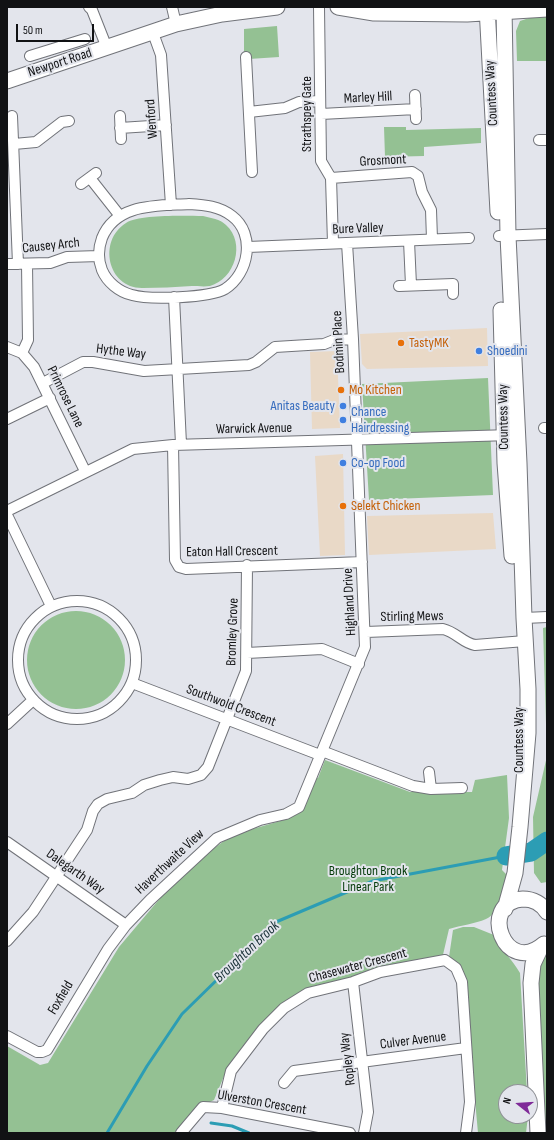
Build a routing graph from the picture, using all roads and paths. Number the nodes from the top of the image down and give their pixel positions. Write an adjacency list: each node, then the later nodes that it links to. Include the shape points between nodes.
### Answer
1 (89, 7): 13 (street)
2 (172, 7): 9 (street)
3 (277, 7): 9 (street, Newport Road, via 216,15)
4 (319, 7): 19 (street, Strathspey Gate)
5 (338, 7): 8 (street, via 374,13 467,14)
6 (504, 9): 7 (street); 8 (street); 36 (street, Countess Way)
7 (547, 9)
8 (488, 10): 36 (street, Countess Way)
9 (176, 24): 10 (street, Newport Road)
10 (153, 33): 13 (street, Newport Road); 25 (street, Wenford, via 161,55)
11 (85, 39): 12 (street)
12 (64, 45): 14 (street); 16 (street)
13 (107, 48): 16 (street, Newport Road)
14 (30, 56)
15 (246, 56): 20 (street)
16 (69, 60): 17 (street, Newport Road)
17 (7, 81)
18 (415, 95): 21 (street, Marley Hill, via 416,114)
19 (320, 101): 20 (street, via 299,102 285,108); 21 (street, Strathspey Gate)
20 (249, 112): 29 (street)
21 (321, 114): 30 (street, Strathspey Gate, via 321,161)
22 (12, 116): 28 (street)
23 (120, 116): 26 (street)
24 (69, 121): 28 (street, via 62,122 36,142)
25 (166, 125): 26 (street); 33 (street, Wenford)
26 (120, 128): 27 (street)
27 (121, 139)
28 (14, 144): 31 (street)
29 (252, 172)
30 (331, 178): 38 (street, Grosmont, via 412,172 418,176 431,210); 40 (street, Strathspey Gate)
31 (11, 183): 45 (street)
32 (81, 184): 34 (street, via 93,175)
33 (171, 205): 34 (street, via 137,209); 42 (street, via 203,205 223,210 240,224)
34 (120, 216): 43 (street, via 113,220 105,231 100,243)
35 (547, 234): 36 (street)
36 (504, 236): 57 (street, Countess Way)
37 (469, 238): 38 (street, Bure Valley)
38 (432, 239): 39 (street, Bure Valley)
39 (409, 241): 41 (street, Bure Valley); 46 (street)
40 (333, 243): 41 (street, Bure Valley); 42 (street, Bure Valley)
41 (347, 243): 50 (street, Bodmin Place)
42 (248, 248): 49 (street, via 242,270 224,289 210,294)
43 (99, 256): 45 (street, Causey Arch, via 67,257 50,263); 49 (street, via 104,273 121,291 132,295)
44 (7, 264): 45 (street, Causey Arch)
45 (22, 264): 52 (street, via 28,340)
46 (411, 285): 47 (street); 48 (street, via 453,284)
47 (399, 286)
48 (453, 294)
49 (174, 297): 53 (street)
50 (353, 339): 53 (street, Hythe Way, via 334,340 324,344 275,347 249,365); 58 (street, Bodmin Place)
51 (7, 348): 52 (street)
52 (22, 353): 54 (street, Primrose Lane)
53 (177, 368): 54 (street, Hythe Way, via 144,371 83,362); 59 (street)
54 (43, 383): 55 (street, Primrose Lane)
55 (50, 398): 56 (street); 60 (street, Primrose Lane)
56 (7, 419)
57 (510, 435): 58 (street, Warwick Avenue); 67 (street, Countess Way); 69 (street, Countess Way)
58 (357, 440): 59 (street, Warwick Avenue); 63 (street, Highland Drive)
59 (177, 444): 60 (street, Warwick Avenue, via 133,449); 64 (street, Eaton Hall Crescent, via 175,560 179,567)
60 (85, 471): 61 (street, Warwick Avenue)
61 (7, 511)
62 (7, 515): 65 (street)
63 (362, 562): 64 (street, Eaton Hall Crescent); 68 (street, Highland Drive)
64 (247, 565): 70 (street, Bromley Grove)
65 (51, 606): 72 (street, via 66,601 89,602 110,610 122,621 132,638 136,657); 73 (street, via 31,622 19,644 19,674 24,688)
66 (547, 617): 67 (street)
67 (524, 618): 69 (street, Countess Way)
68 (366, 632): 69 (street, Stirling Mews, via 443,629 454,632 475,645); 71 (street, Highland Drive, via 365,646)
69 (522, 642): 81 (street, Countess Way, via 520,827)
70 (247, 653): 71 (street, via 322,649); 74 (street, Bromley Grove, via 246,671)
71 (358, 664): 76 (street, Highland Drive)
72 (132, 683): 73 (street, via 116,705 93,717 80,720 55,716); 74 (street, Southwold Crescent)
73 (33, 700): 75 (street)
74 (227, 720): 76 (street, Southwold Crescent); 82 (street, Bromley Grove, via 208,767 201,775 188,780 173,777 160,780 144,785 132,793 98,804 87,830)
75 (7, 724)
76 (321, 753): 79 (street, Southwold Crescent, via 413,786); 86 (street, Haverthwaite View, via 299,807 217,838)
77 (430, 772): 79 (street)
78 (462, 788): 79 (street, Southwold Crescent)
79 (431, 789)
80 (7, 842): 82 (street, Dalegarth Way)
81 (515, 873): 83 (street, via 521,889); 84 (street, Countess Way)
82 (56, 875): 86 (street, Dalegarth Way); 87 (street, via 33,912)
83 (531, 900): 84 (street, via 517,901); 85 (street)
84 (505, 909): 89 (street, Countess Way, via 501,915 499,929 504,942)
85 (547, 911)
86 (126, 925): 92 (street, Foxfield, via 108,949 47,1050 37,1052)
87 (7, 941)
88 (544, 943): 89 (street, via 529,952); 91 (street, via 533,964)
89 (516, 951): 91 (street)
90 (352, 982): 93 (street, Chasewater Crescent, via 380,972 445,960 456,968 462,982); 94 (street, Ropley Way); 96 (street, Chasewater Crescent, via 308,993 273,1018 231,1072)
91 (531, 983): 101 (street)
92 (7, 1036)
93 (466, 1048): 94 (street, Culver Avenue); 100 (street, via 470,1102)
94 (363, 1061): 95 (street, Culver Avenue, via 294,1071); 99 (street, Ropley Way, via 368,1112)
95 (284, 1083)
96 (222, 1108): 97 (street, Ulverston Crescent, via 203,1107); 98 (street, Ulverston Crescent)
97 (181, 1133)
98 (349, 1133)
99 (364, 1133)
100 (466, 1133)
101 (538, 1133)

